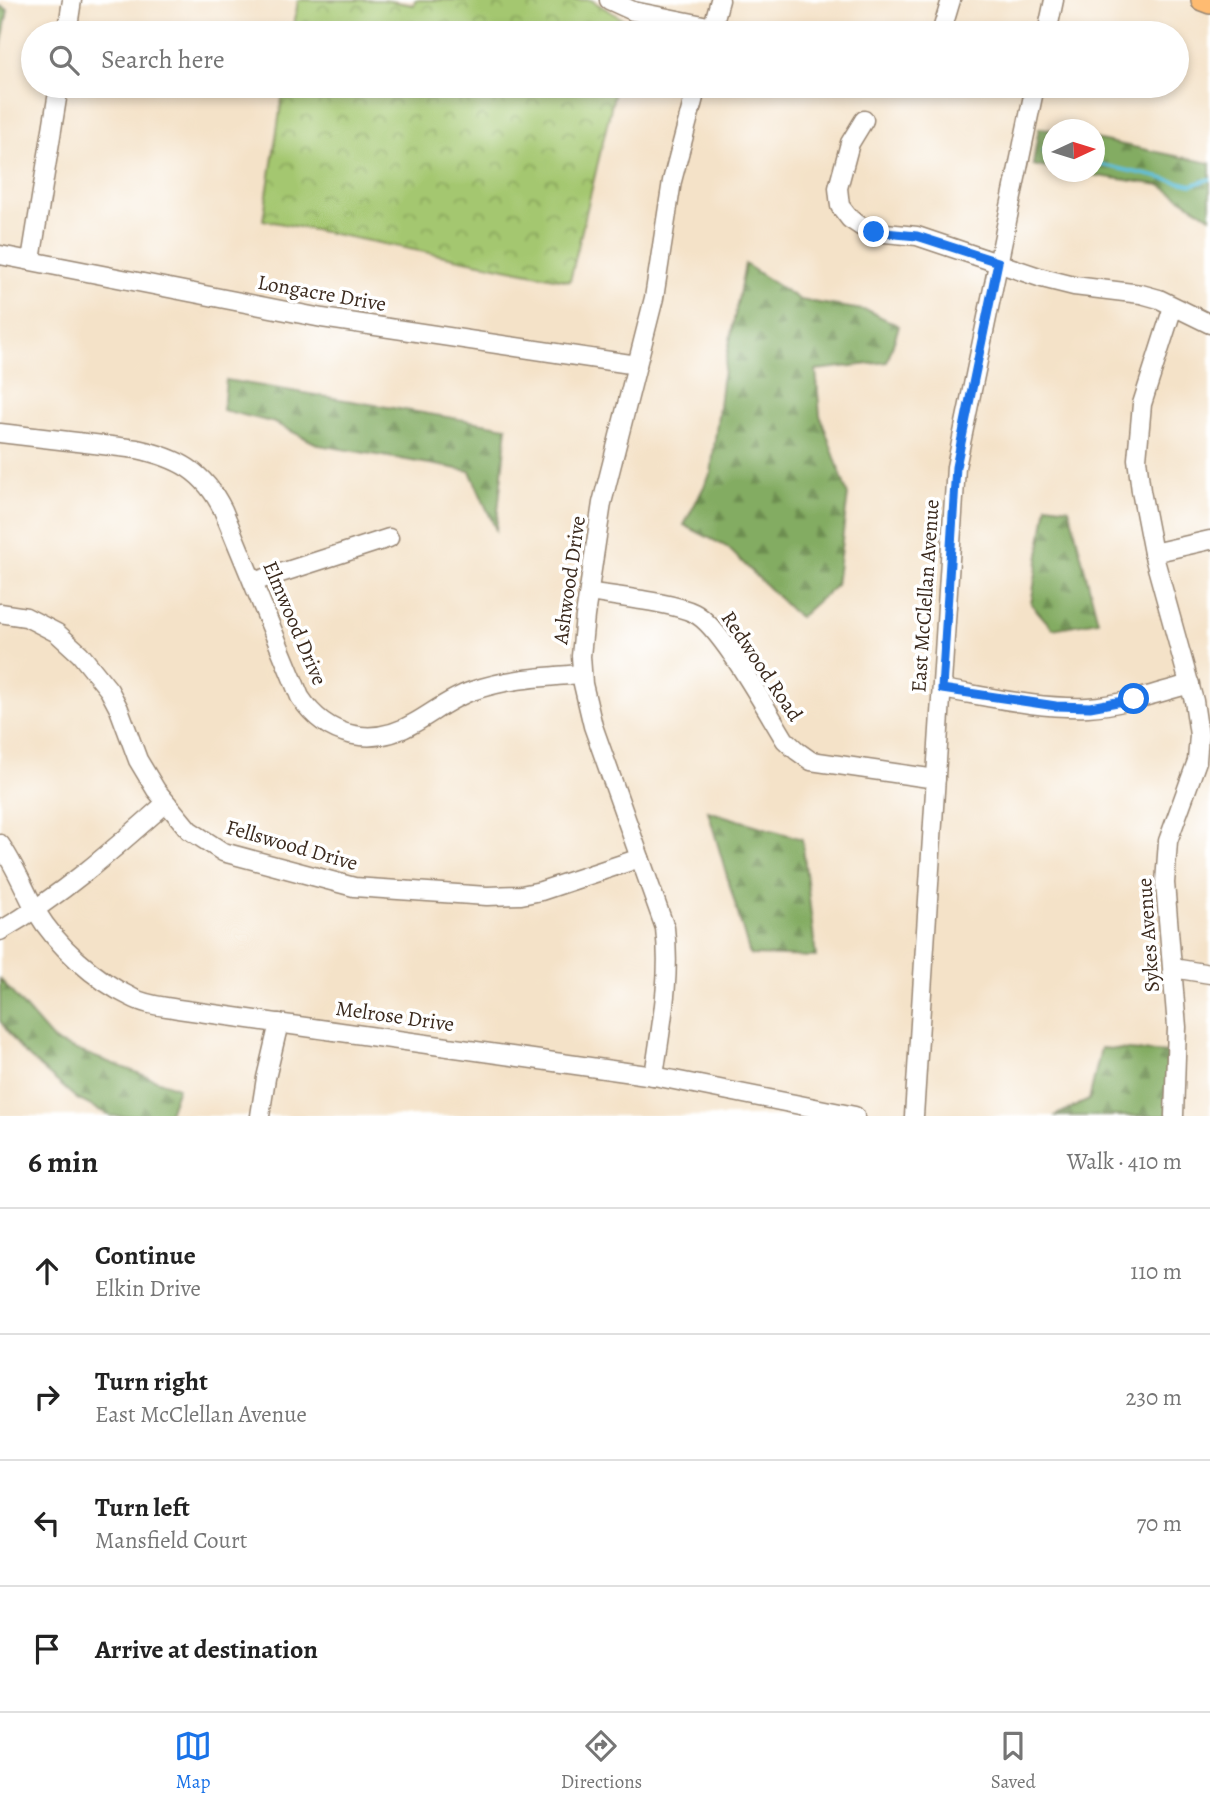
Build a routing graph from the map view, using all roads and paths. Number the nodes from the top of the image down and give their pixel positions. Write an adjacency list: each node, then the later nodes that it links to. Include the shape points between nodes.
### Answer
1 (72, 0): 8 (street)
2 (609, 0): 9 (street)
3 (720, 0): 10 (street)
4 (951, 0): 11 (street)
5 (1054, 0): 12 (street)
6 (1202, 0): 7 (main road)
7 (1210, 3)
8 (69, 21)
9 (675, 21)
10 (714, 21)
11 (946, 21)
12 (1049, 21)
13 (57, 98): 18 (street)
14 (694, 98): 22 (street, Ashwood Drive, via 672,181 654,298)
15 (1032, 98): 19 (street, East McClellan Avenue)
16 (864, 120): 19 (street, via 850,144 838,188 841,206 850,219 874,232 917,236)
17 (0, 255): 18 (street, Longacre Drive)
18 (31, 260): 22 (street, Longacre Drive, via 322,318)
19 (998, 262): 20 (street, via 1074,286 1141,294); 32 (street, East McClellan Avenue, via 956,467)
20 (1173, 307): 21 (street); 26 (street, Sykes Avenue, via 1148,381 1139,432 1137,459)
21 (1210, 324)
22 (637, 365): 28 (street, Ashwood Drive, via 602,503)
23 (0, 433): 27 (street, Elmwood Drive, via 137,449 176,460 216,495)
24 (389, 538): 27 (street)
25 (1210, 540): 26 (street)
26 (1153, 553): 31 (street, Sykes Avenue)
27 (253, 583): 30 (street, Elmwood Drive, via 300,697 311,714 348,734 373,737 394,732 455,698 520,678)
28 (589, 592): 30 (street, Ashwood Drive); 33 (street, Redwood Road, via 680,608 708,623 785,740 811,761)
29 (0, 613): 34 (street, Fellswood Drive, via 26,617 57,633 89,664 109,690 138,760)
30 (582, 674): 36 (street, Ashwood Drive, via 593,726)
31 (1190, 684): 32 (street, via 1090,707 1029,704); 39 (street, Sykes Avenue, via 1199,735 1197,761 1168,841 1165,883)
32 (942, 689): 33 (street, East McClellan Avenue)
33 (936, 779): 45 (street, East McClellan Avenue)
34 (166, 803): 36 (street, Fellswood Drive, via 189,831 223,852 354,887 521,895); 37 (street)
35 (0, 844): 37 (street, Melrose Drive)
36 (640, 858): 42 (street, Ashwood Drive, via 665,928 668,951 668,985)
37 (36, 910): 38 (street); 41 (street, Melrose Drive, via 78,959 132,998)
38 (0, 931)
39 (1173, 968): 40 (street); 46 (street, Sykes Avenue, via 1177,1027)
40 (1210, 975)
41 (279, 1023): 42 (street, Melrose Drive); 43 (street)
42 (654, 1076): 44 (street, Melrose Drive)
43 (260, 1116)
44 (855, 1116)
45 (914, 1116)
46 (1174, 1116)

